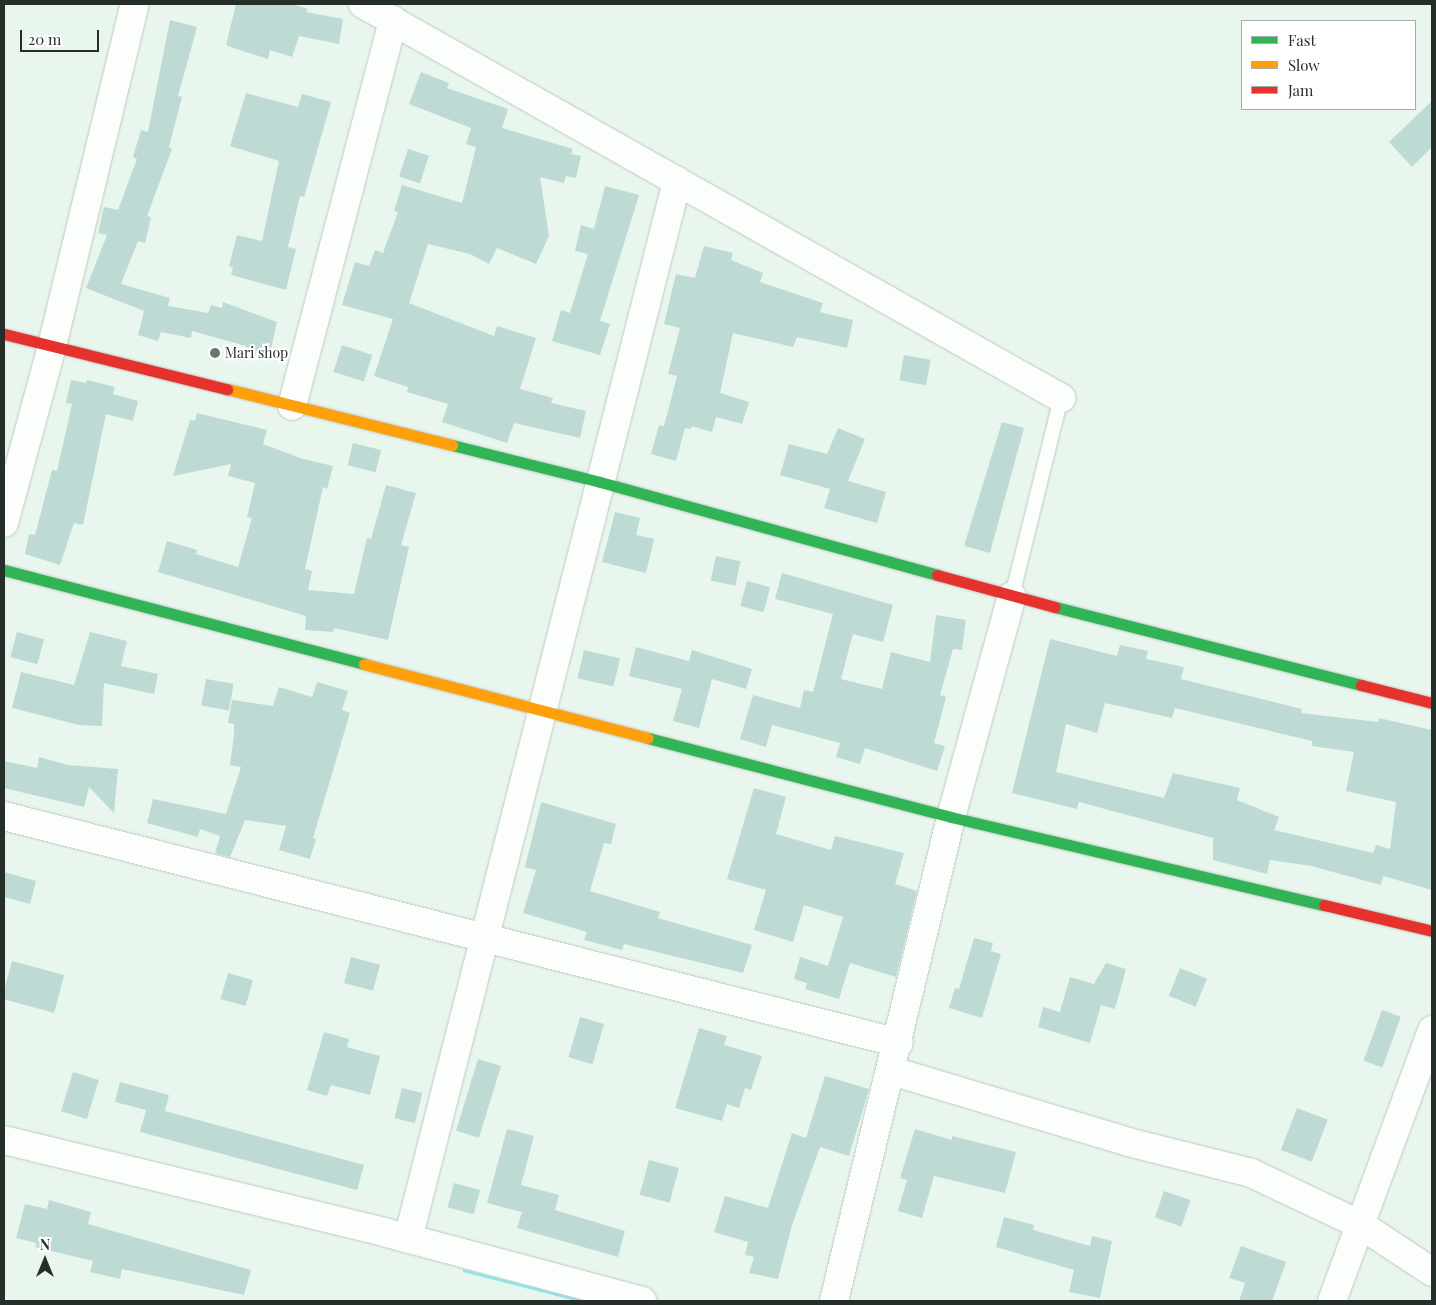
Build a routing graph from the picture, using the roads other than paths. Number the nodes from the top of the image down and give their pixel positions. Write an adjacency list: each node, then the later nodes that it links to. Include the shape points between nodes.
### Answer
1 (135, 4): 6 (street)
2 (363, 4): 3 (street)
3 (393, 20): 4 (street); 8 (street)
4 (678, 182): 7 (street); 9 (street)
5 (4, 334): 6 (street)
6 (52, 346): 8 (street); 10 (street)
7 (1061, 398): 12 (lane)
8 (292, 406): 9 (street)
9 (600, 482): 12 (street); 14 (street)
10 (4, 523)
11 (4, 570): 14 (street)
12 (1012, 596): 13 (street); 16 (street)
13 (1432, 703)
14 (541, 710): 16 (street); 18 (street)
15 (4, 816): 18 (street)
16 (951, 817): 17 (street); 20 (street)
17 (1432, 931)
18 (485, 937): 20 (street); 24 (street)
19 (1432, 1030): 23 (street)
20 (899, 1043): 21 (street)
21 (892, 1071): 23 (street, via 1128,1142 1251,1173); 27 (street)
22 (4, 1140): 24 (street)
23 (1361, 1225): 25 (street); 28 (street)
24 (408, 1239): 26 (street)
25 (1432, 1272)
26 (642, 1301)
27 (834, 1301)
28 (1332, 1301)

